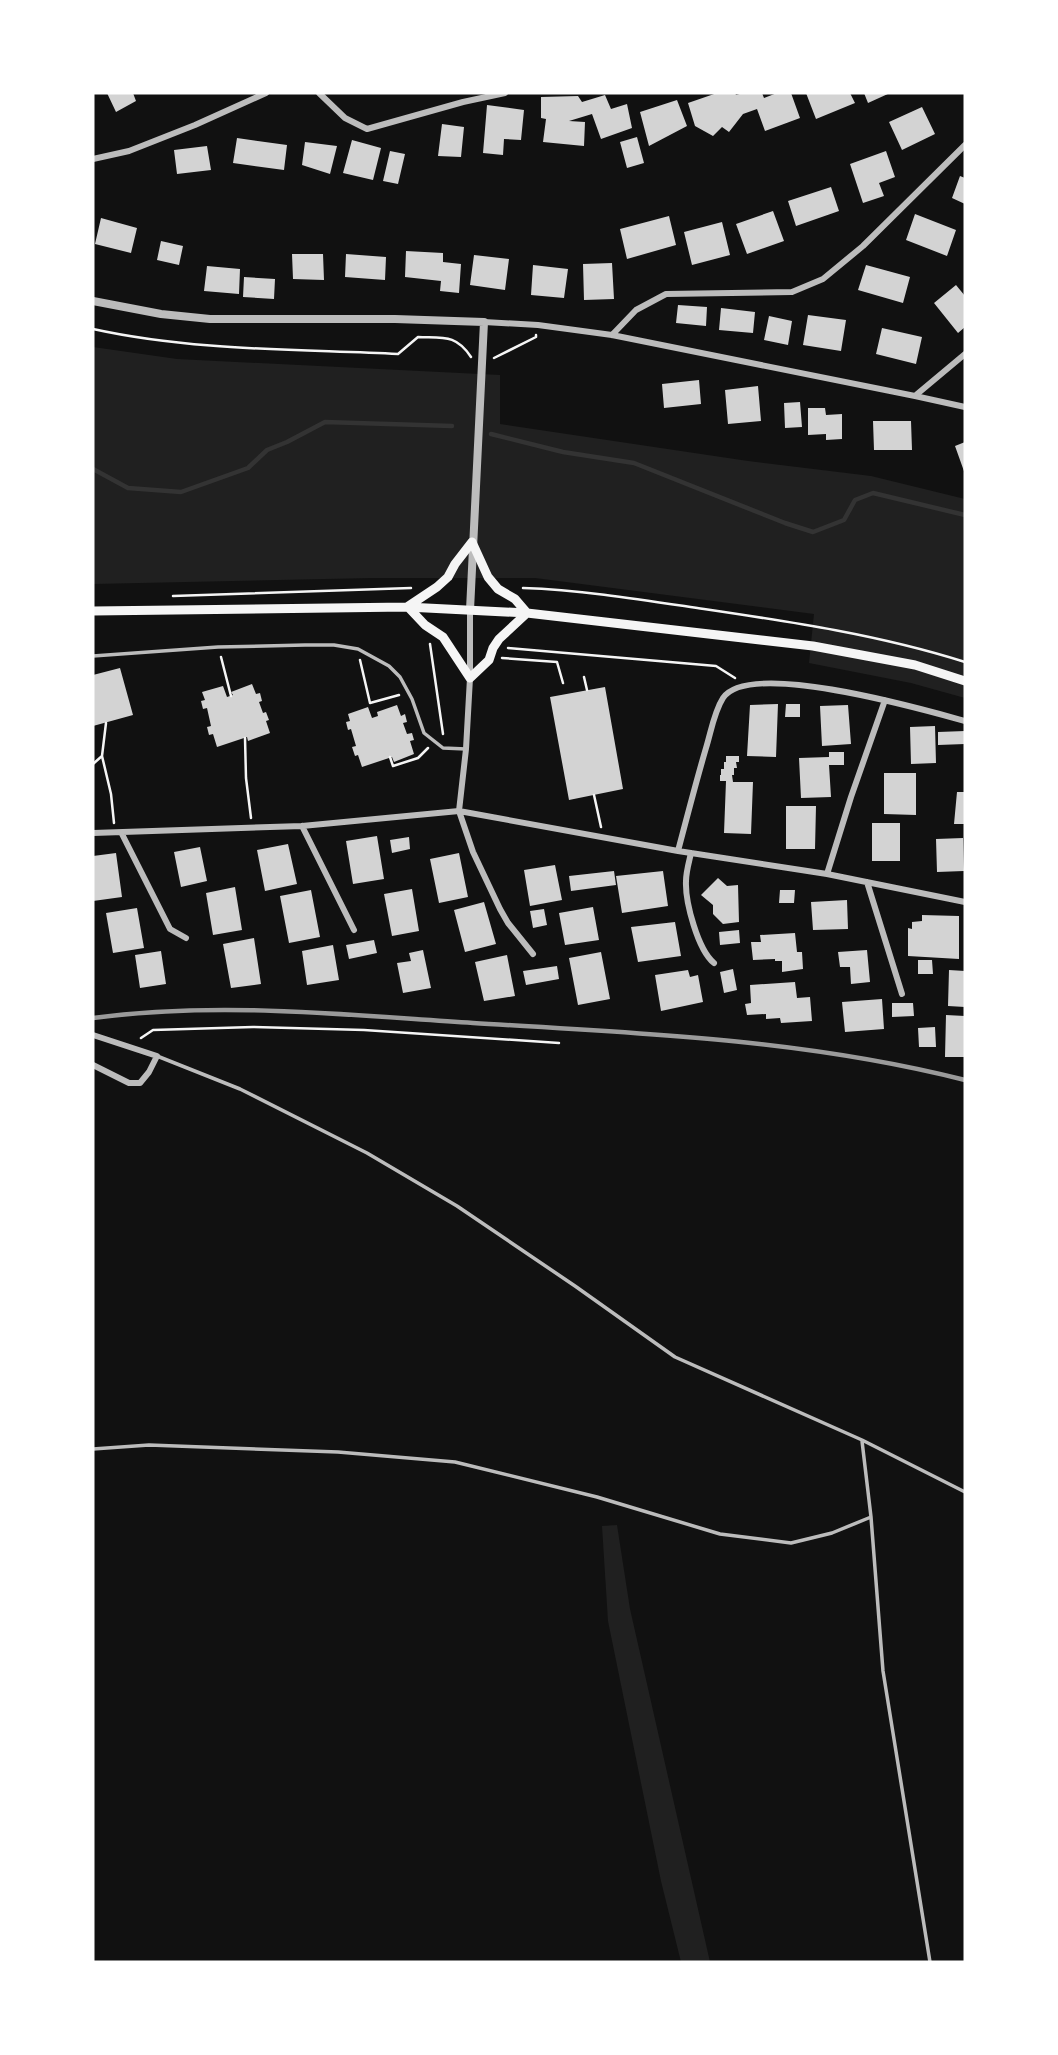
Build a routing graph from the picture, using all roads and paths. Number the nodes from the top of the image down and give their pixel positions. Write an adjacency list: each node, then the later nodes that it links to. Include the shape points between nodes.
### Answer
1 (266, 93): 5 (street, via 129,151)
2 (319, 93): 3 (street, via 345,118 367,129)
3 (505, 93)
4 (965, 145): 9 (street, via 823,279 792,292 666,294 636,310)
5 (93, 159)
6 (93, 301): 7 (street, via 210,319)
7 (484, 322): 9 (street); 12 (street)
8 (93, 329): 12 (path, via 206,347 398,354 418,337 453,338 472,359)
9 (612, 335): 13 (street)
10 (536, 337): 12 (path, via 497,358)
11 (965, 354): 13 (street)
12 (482, 358): 15 (street)
13 (915, 396): 14 (street)
14 (965, 407)
15 (472, 542): 16 (main road); 17 (main road); 20 (street)
16 (437, 587): 18 (path); 19 (main road)
17 (498, 589): 22 (main road); 27 (path, via 506,583 749,615 920,648)
18 (173, 596)
19 (407, 607): 20 (main road); 21 (main road); 29 (main road, via 443,637)
20 (470, 610): 22 (main road); 29 (street)
21 (93, 611)
22 (527, 613): 29 (main road, via 499,639 489,660); 30 (main road, via 813,646 915,665)
23 (429, 643): 41 (path)
24 (218, 647): 25 (lane, via 324,645); 26 (lane); 35 (path)
25 (358, 649): 34 (lane, via 389,666); 34 (path, via 370,703)
26 (93, 656)
27 (965, 662)
28 (584, 677): 33 (path)
29 (470, 678): 42 (street)
30 (965, 681)
31 (563, 682): 32 (path, via 557,662 502,658 507,648 716,666)
32 (746, 685): 36 (street, via 789,683); 53 (street, via 723,698)
33 (587, 691)
34 (408, 692): 40 (lane, via 424,733)
35 (231, 696)
36 (885, 700): 37 (street); 55 (street)
37 (965, 721)
38 (106, 723): 43 (path)
39 (245, 738): 49 (path)
40 (433, 740): 41 (lane); 44 (path, via 418,758 393,766)
41 (443, 748): 42 (lane)
42 (466, 749): 47 (street)
43 (102, 756): 45 (path); 51 (path)
44 (390, 757)
45 (93, 764)
46 (594, 795): 52 (path)
47 (458, 811): 48 (street); 52 (street); 60 (street, via 500,909)
48 (302, 826): 49 (street); 58 (street)
49 (253, 828): 51 (street)
50 (93, 833): 51 (street)
51 (119, 834): 59 (street, via 170,929)
52 (603, 837): 53 (street)
53 (678, 851): 54 (street)
54 (691, 853): 55 (street); 61 (street, via 686,881 689,907 700,943)
55 (827, 874): 56 (street)
56 (867, 882): 57 (street); 62 (street)
57 (965, 902)
58 (354, 930)
59 (187, 938)
60 (533, 954)
61 (714, 963)
62 (902, 994)
63 (93, 1035): 65 (street)
64 (559, 1043): 65 (path, via 253,1027 153,1030)
65 (129, 1046): 66 (street)
66 (156, 1056): 67 (street, via 140,1083 129,1083); 68 (lane, via 240,1089 367,1153 457,1206 675,1357)
67 (93, 1065)
68 (862, 1440): 70 (lane); 71 (lane)
69 (93, 1448): 71 (lane, via 149,1445 338,1452 455,1462 720,1534 791,1543)
70 (965, 1492)
71 (871, 1517): 72 (lane, via 883,1671)
72 (930, 1962)

